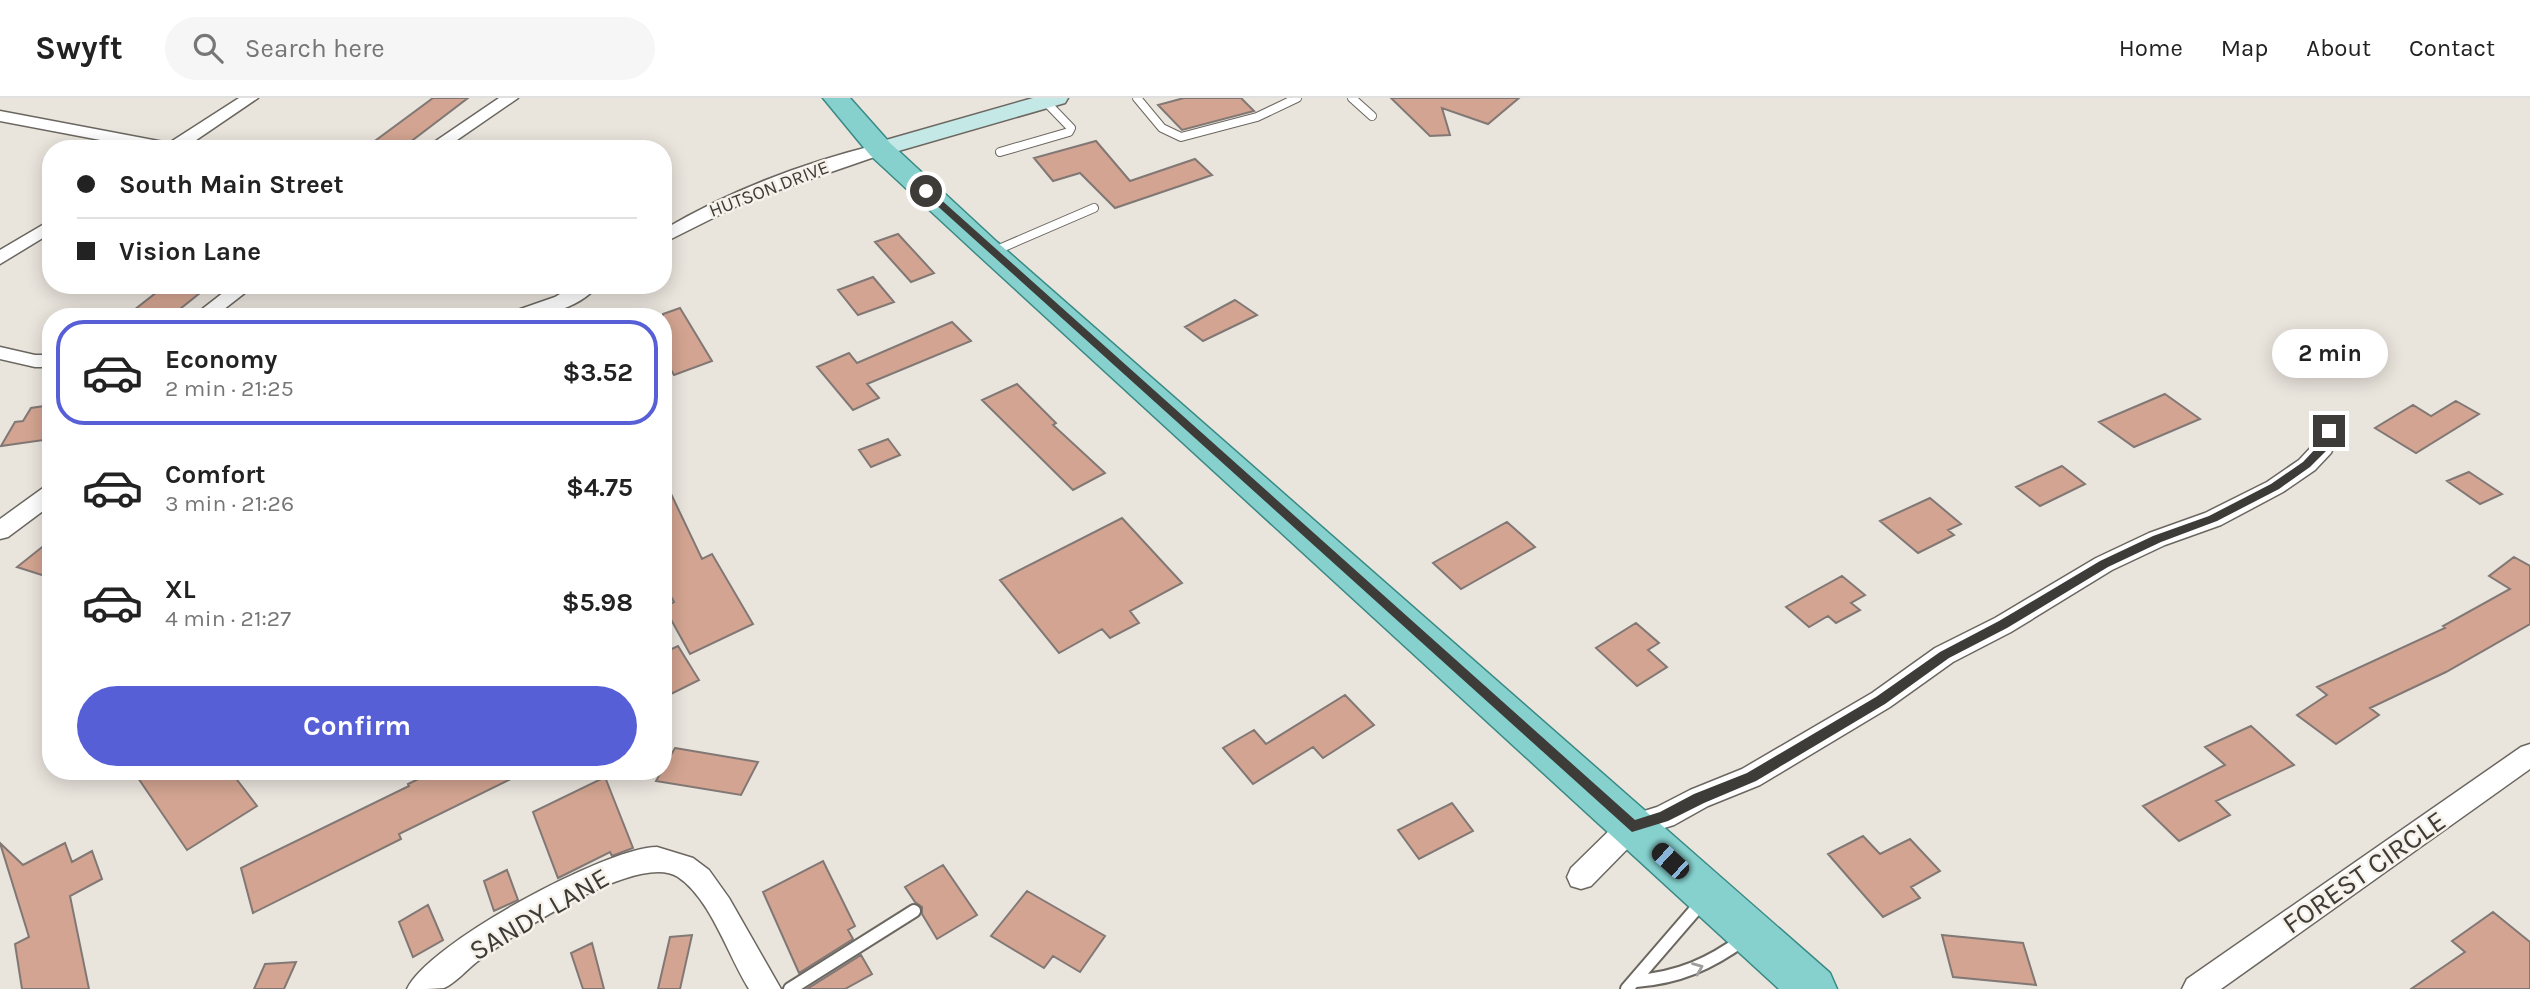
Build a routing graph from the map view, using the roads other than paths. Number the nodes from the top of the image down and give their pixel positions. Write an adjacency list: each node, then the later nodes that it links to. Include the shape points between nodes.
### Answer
1 (250, 98): 11 (street)
2 (510, 98): 12 (street)
3 (836, 98): 13 (main road)
4 (1137, 98): 5 (lane, via 1162,128 1181,137 1257,117)
5 (1297, 98)
6 (1352, 98): 9 (lane)
7 (1051, 100): 13 (street); 14 (lane, via 1072,128 1069,132)
8 (0, 116): 10 (street)
9 (1372, 116)
10 (124, 140)
11 (185, 140)
12 (446, 140)
13 (880, 149): 17 (street, HUTSON DRIVE, via 715,208); 18 (main road)
14 (1000, 152)
15 (1094, 208): 18 (lane)
16 (42, 231): 19 (street)
17 (672, 233)
18 (992, 252): 30 (main road)
19 (0, 258)
20 (233, 294): 22 (street)
21 (573, 294): 23 (street)
22 (214, 308)
23 (540, 308)
24 (0, 353): 25 (street)
25 (42, 361)
26 (2326, 422): 30 (street, via 2329,431 2323,448 2275,487 2213,519 2104,564 1944,655 1881,700 1751,777 1664,817)
27 (42, 500): 28 (street)
28 (0, 531)
29 (2530, 755): 40 (street, FOREST CIRCLE)
30 (1632, 826): 31 (street); 32 (main road)
31 (1581, 877)
32 (1708, 895): 34 (main road); 35 (lane)
33 (914, 911): 38 (lane)
34 (1751, 933): 35 (lane, one-way to 34, via 1666,980 1696,969 1719,959); 39 (main road)
35 (1631, 985)
36 (422, 989): 37 (street, SANDY LANE, via 552,899 601,873 649,860 671,861 701,881)
37 (766, 989)
38 (790, 989)
39 (1813, 989)
40 (2197, 989)

